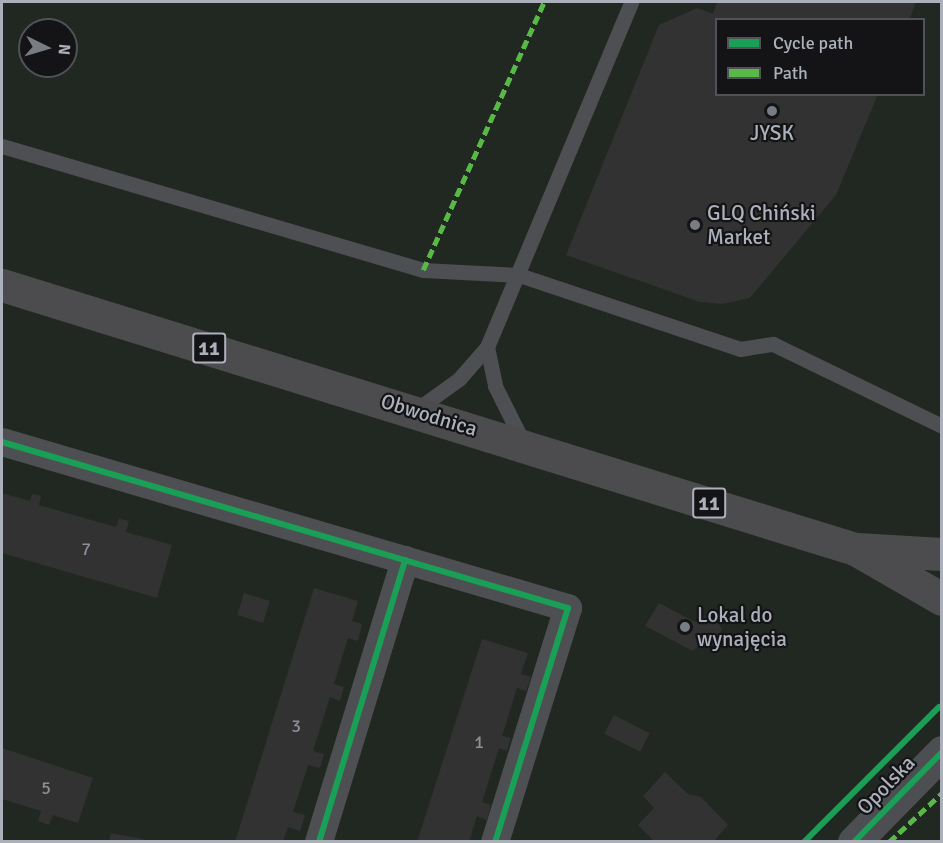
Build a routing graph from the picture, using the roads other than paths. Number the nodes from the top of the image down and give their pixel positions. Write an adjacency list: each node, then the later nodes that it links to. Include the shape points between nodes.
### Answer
1 (631, 2): 3 (lane)
2 (2, 146): 3 (lane, via 423,270)
3 (519, 275): 5 (lane); 7 (lane, via 740,349 773,344)
4 (2, 285): 6 (highway, Obwodnica / 11)
5 (488, 347): 6 (lane, via 451,386); 9 (lane, via 495,387)
6 (416, 410): 9 (highway, Obwodnica / 11)
7 (942, 426)
8 (2, 442): 12 (street)
9 (525, 446): 10 (highway, Obwodnica / 11)
10 (855, 549): 11 (highway, Obwodnica / 11); 13 (highway, Obwodnica / 11)
11 (942, 554)
12 (405, 560): 15 (street); 16 (street, via 568,608)
13 (942, 599)
14 (942, 752): 17 (street, Opolska)
15 (319, 842)
16 (495, 842)
17 (854, 842)

